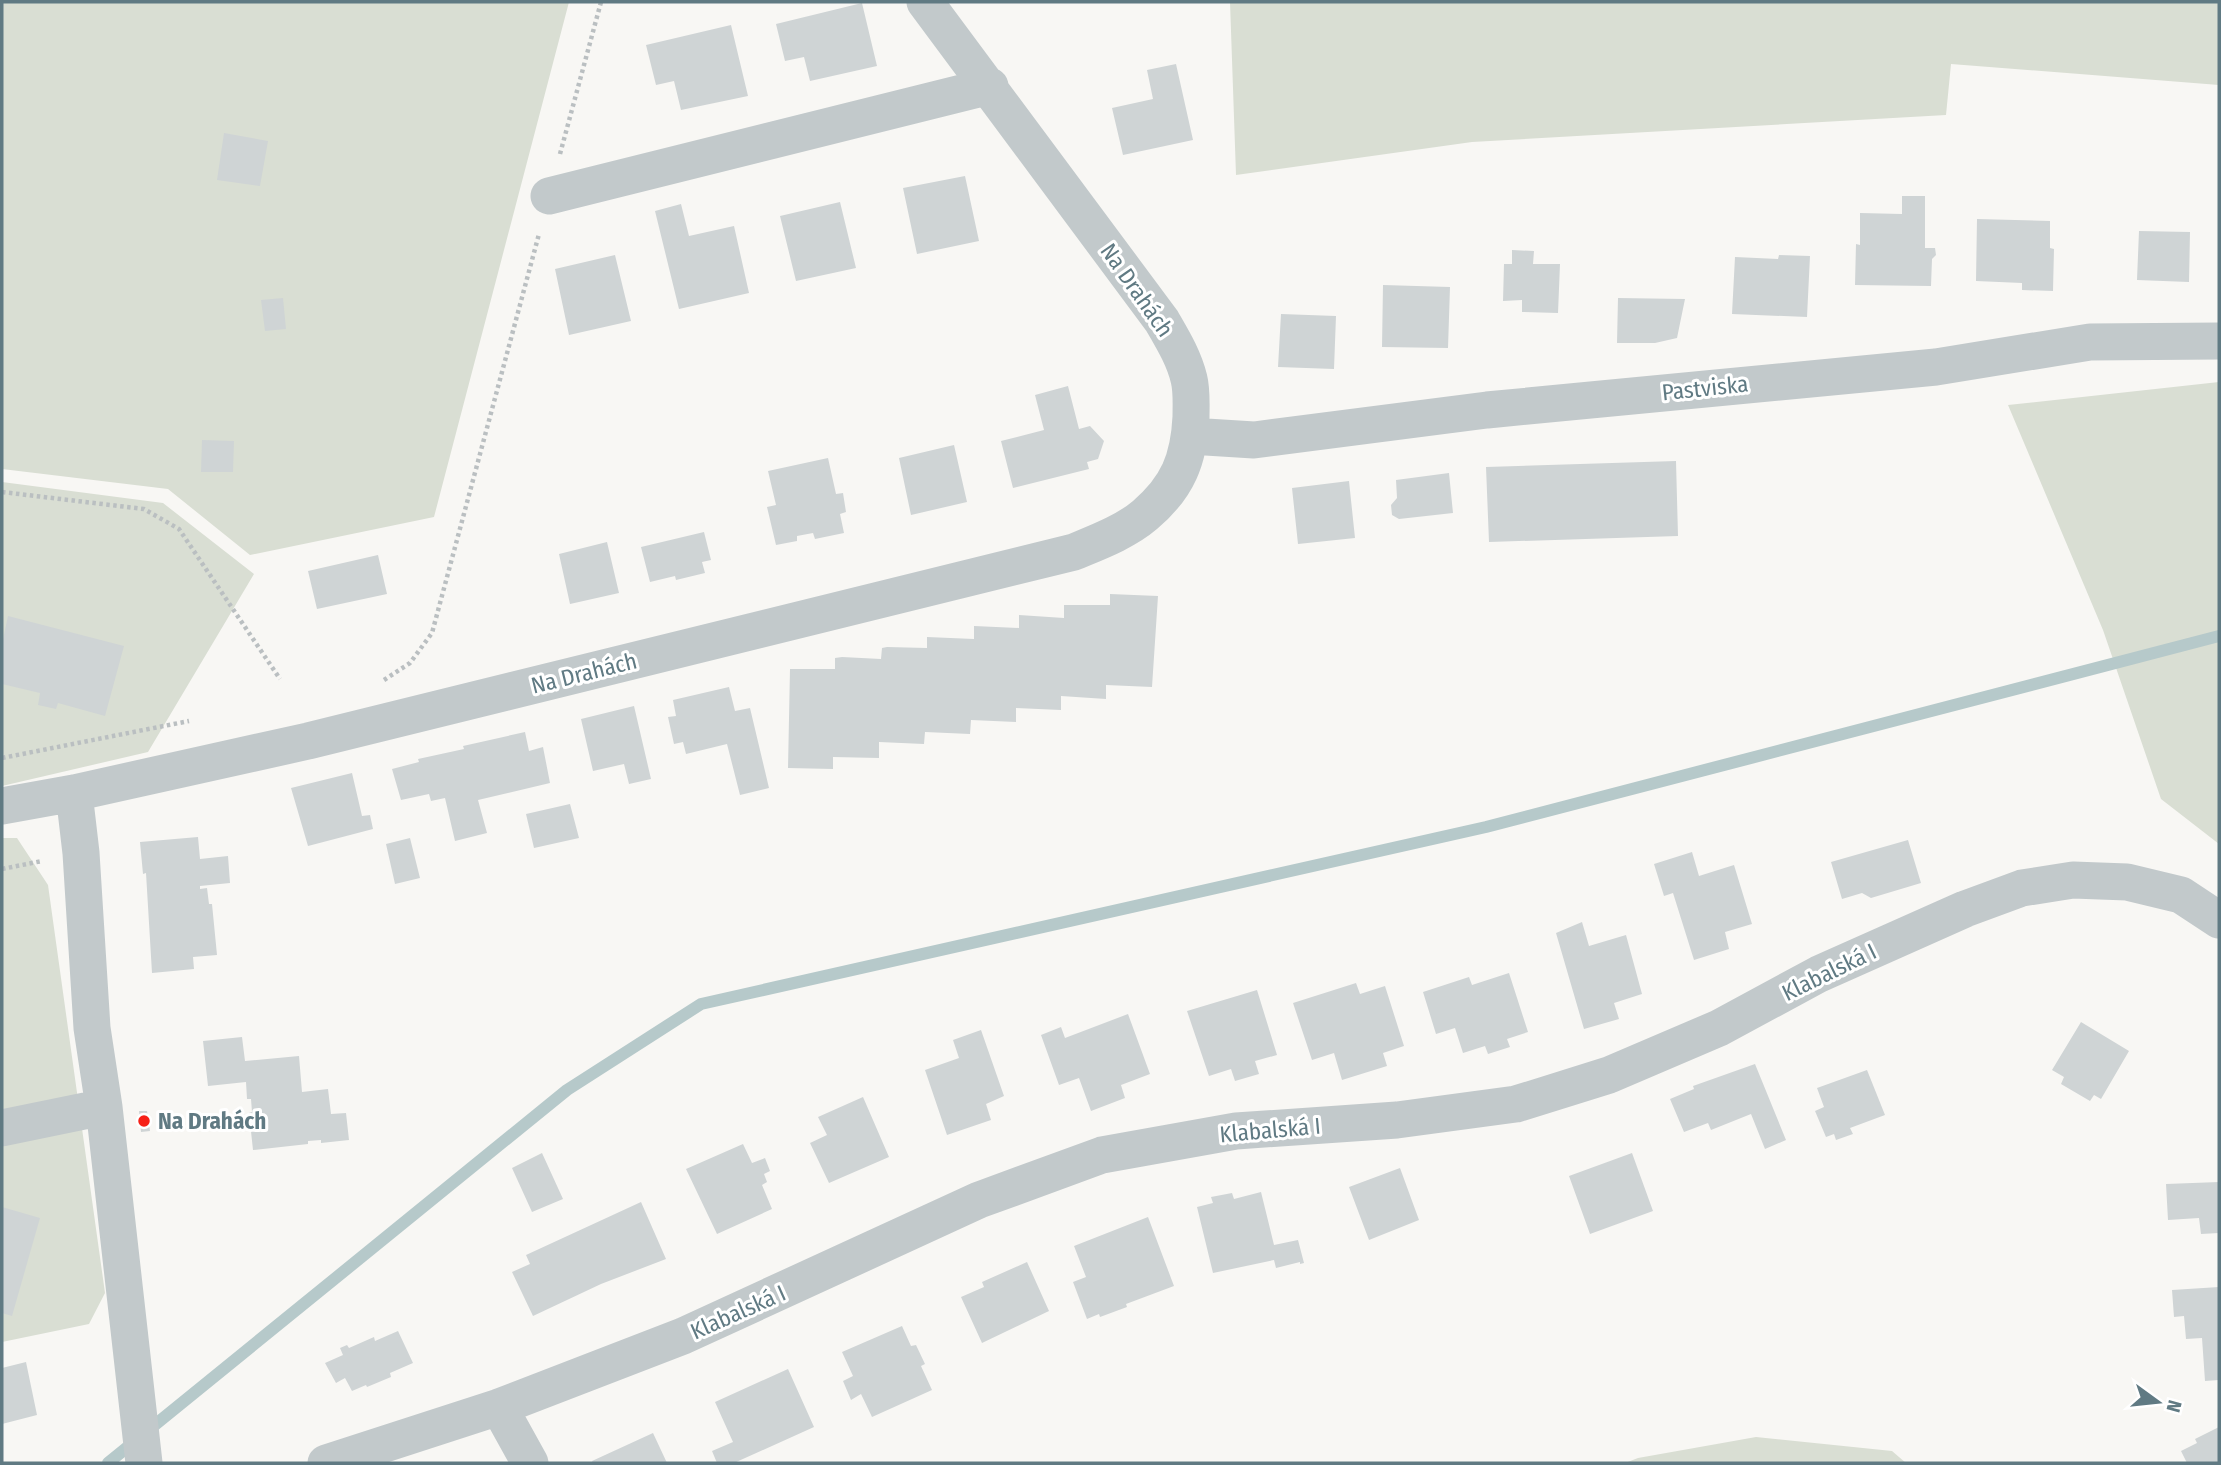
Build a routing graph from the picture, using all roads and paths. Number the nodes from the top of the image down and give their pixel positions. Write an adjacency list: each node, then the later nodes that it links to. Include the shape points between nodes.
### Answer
1 (601, 2): 4 (path)
2 (925, 2): 3 (street, Na Drahách)
3 (990, 86): 4 (street); 6 (street, Na Drahách, via 1162,321 1189,380)
4 (549, 196): 9 (path, via 432,632 410,663)
5 (2219, 341): 6 (street, Pastviska, via 2090,342 1936,366 1487,410 1254,440)
6 (1190, 436): 12 (street, Na Drahách, via 1184,465 1169,492 1113,535 1074,552 308,741)
7 (2, 492): 8 (path, via 144,509 179,528)
8 (280, 679)
9 (381, 682)
10 (189, 721): 11 (path)
11 (2, 758)
12 (74, 793): 13 (street, Na Drahách); 15 (street, via 92,1028)
13 (2, 806)
14 (2219, 920): 17 (street, Klabalská I, via 2181,895 2127,882 2073,880 2022,888 1843,963 1719,1028 1609,1075 1516,1104 1397,1120 1236,1130 1102,1155 979,1200 683,1336)
15 (104, 1107): 16 (street); 18 (street)
16 (2, 1128)
17 (499, 1407): 19 (street, Klabalská I); 20 (street)
18 (144, 1463)
19 (326, 1463)
20 (530, 1463)

